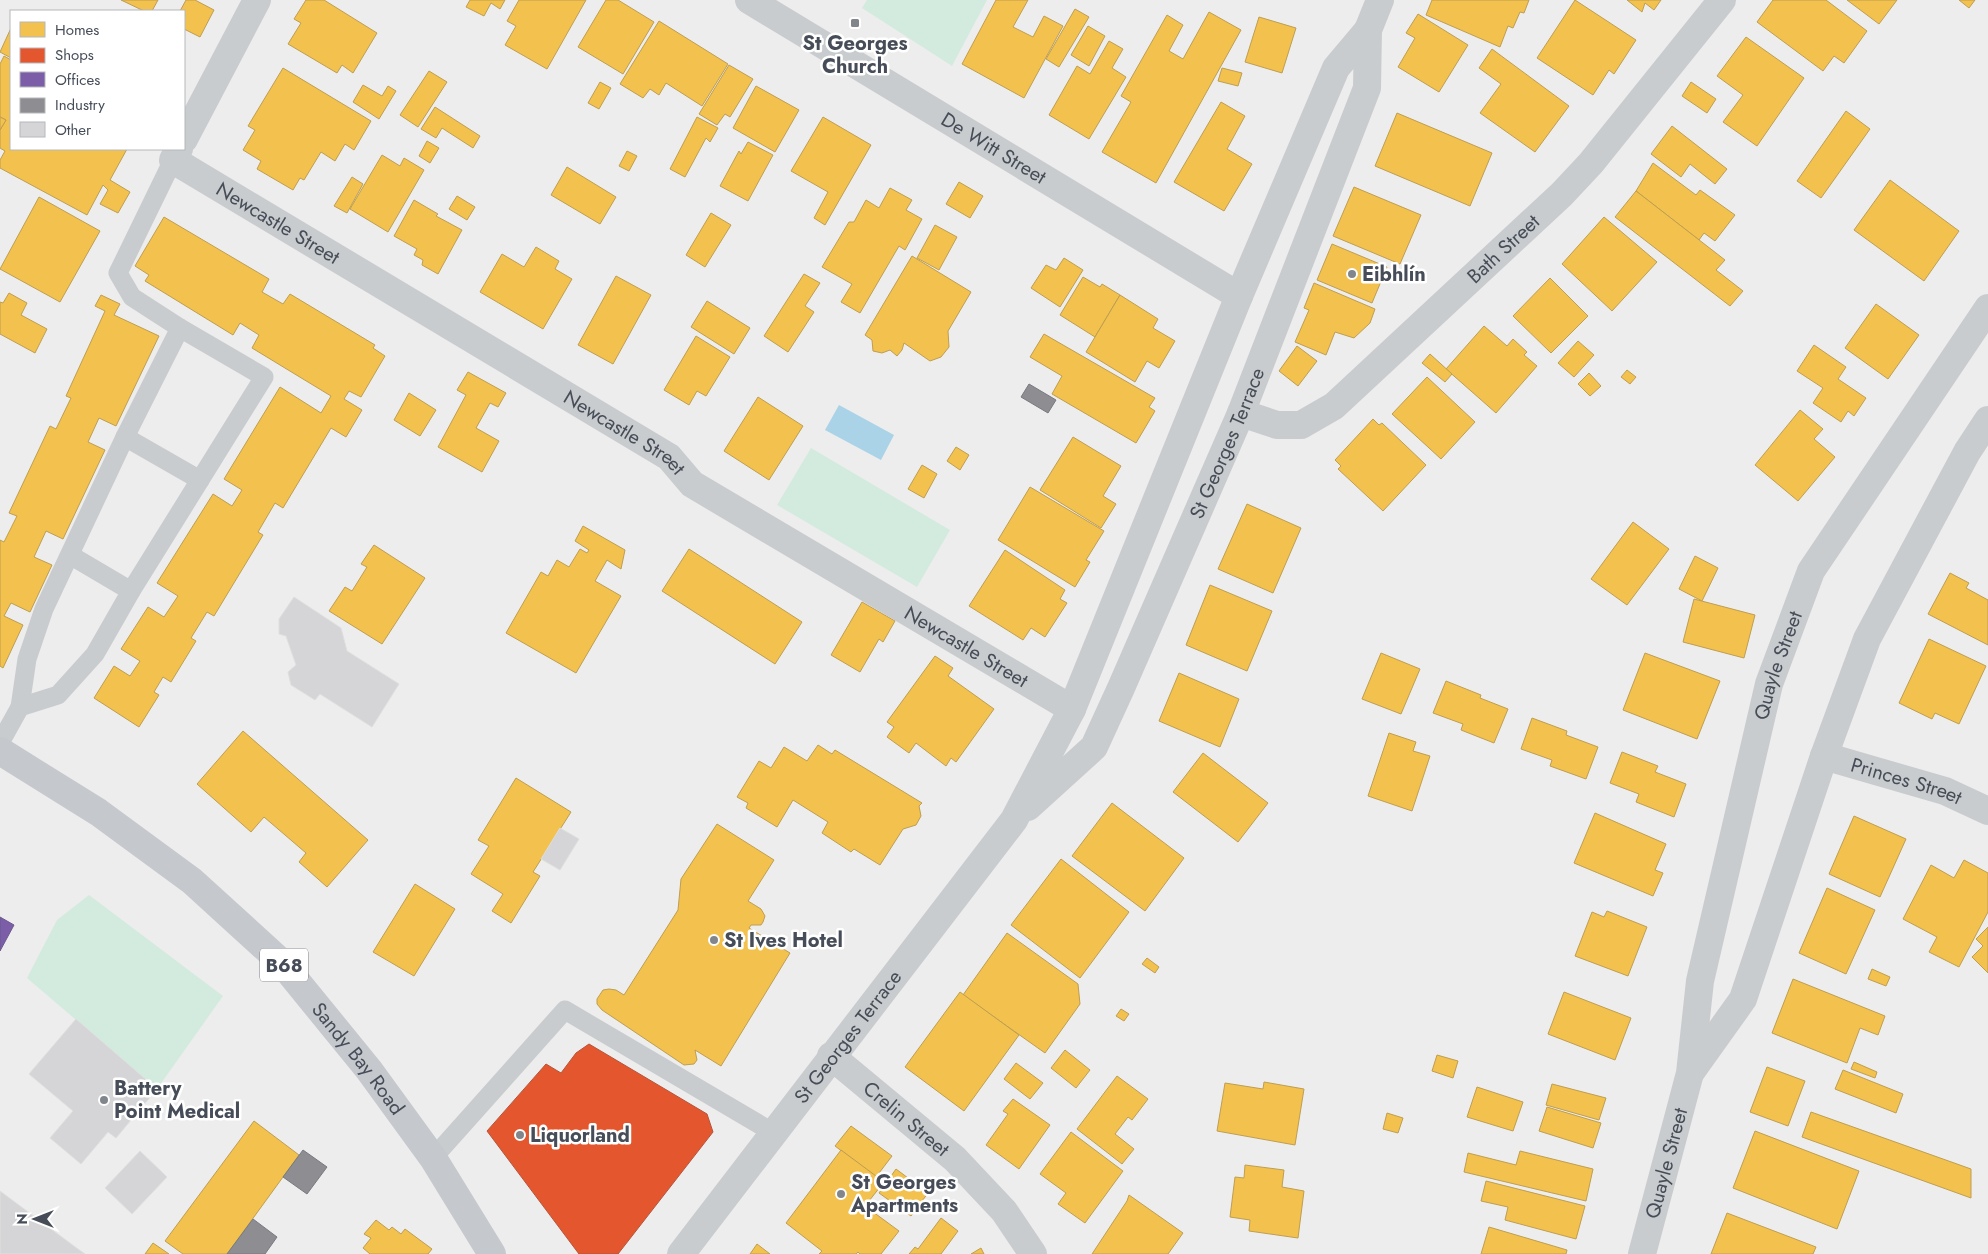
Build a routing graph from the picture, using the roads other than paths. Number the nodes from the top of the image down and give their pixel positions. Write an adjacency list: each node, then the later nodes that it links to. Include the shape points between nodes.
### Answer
1 (257, 0): 6 (street)
2 (749, 0): 9 (street, De Witt Street)
3 (1380, 0): 5 (street, St Georges Terrace)
4 (1722, 0): 12 (street, Bath Street, via 1591,163 1562,194 1334,406 1301,425 1277,425)
5 (1368, 30): 9 (street, St Georges Terrace, via 1336,68); 12 (street, St Georges Terrace, via 1367,88)
6 (185, 136)
7 (178, 150): 11 (lane, via 118,273 132,297)
8 (180, 150): 19 (street, Newcastle Street, via 669,457 692,484)
9 (1239, 296): 19 (street, St Georges Terrace)
10 (1988, 308): 26 (street, Quayle Street, via 1811,571 1769,684 1700,981)
11 (180, 328): 14 (lane); 15 (lane, via 264,377)
12 (1241, 413): 24 (street, St Georges Terrace, via 1094,747)
13 (1988, 420): 22 (street, Quayle Street, via 1967,452 1867,640)
14 (126, 437): 15 (lane); 16 (lane)
15 (200, 480): 17 (lane)
16 (70, 556): 17 (lane); 18 (lane, via 44,609 27,659)
17 (131, 591): 18 (lane, via 95,654 58,695)
18 (20, 707): 20 (lane)
19 (1072, 709): 24 (street, St Georges Terrace)
20 (0, 743)
21 (0, 751): 28 (main road, Sandy Bay Road / B68, via 98,812 192,881 281,962 369,1070)
22 (1824, 756): 23 (street, Princes Street, via 1945,791); 26 (street, Quayle Street, via 1742,999)
23 (1988, 811)
24 (1014, 820): 25 (street, St Georges Terrace)
25 (831, 1056): 27 (street, St Georges Terrace); 31 (street, Crelin Street, via 955,1158 1004,1211)
26 (1690, 1073): 32 (street, Quayle Street)
27 (774, 1133): 28 (lane, via 565,1010); 30 (street, St Georges Terrace)
28 (433, 1158): 29 (main road, Sandy Bay Road / B68)
29 (492, 1254)
30 (682, 1254)
31 (1033, 1254)
32 (1642, 1254)

